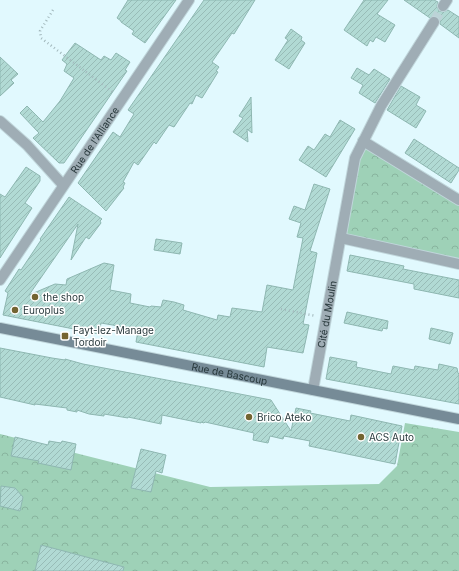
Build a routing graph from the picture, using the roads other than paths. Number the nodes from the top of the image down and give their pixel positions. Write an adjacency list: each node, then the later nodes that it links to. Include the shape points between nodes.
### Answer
1 (189, 0): 5 (street, Rue de l'Alliance)
2 (434, 22): 4 (street, Cité du Moulin, via 381,106)
3 (0, 121): 5 (street, via 27,145)
4 (363, 141): 6 (street); 7 (street, Cité du Moulin, via 355,158)
5 (63, 185): 9 (street, Rue de l'Alliance)
6 (459, 200)
7 (341, 238): 8 (street); 11 (street, Cité du Moulin)
8 (459, 264)
9 (0, 280)
10 (0, 328): 11 (main road, Rue de Bascoup)
11 (313, 390): 12 (main road, Rue de Bascoup)
12 (459, 418)

